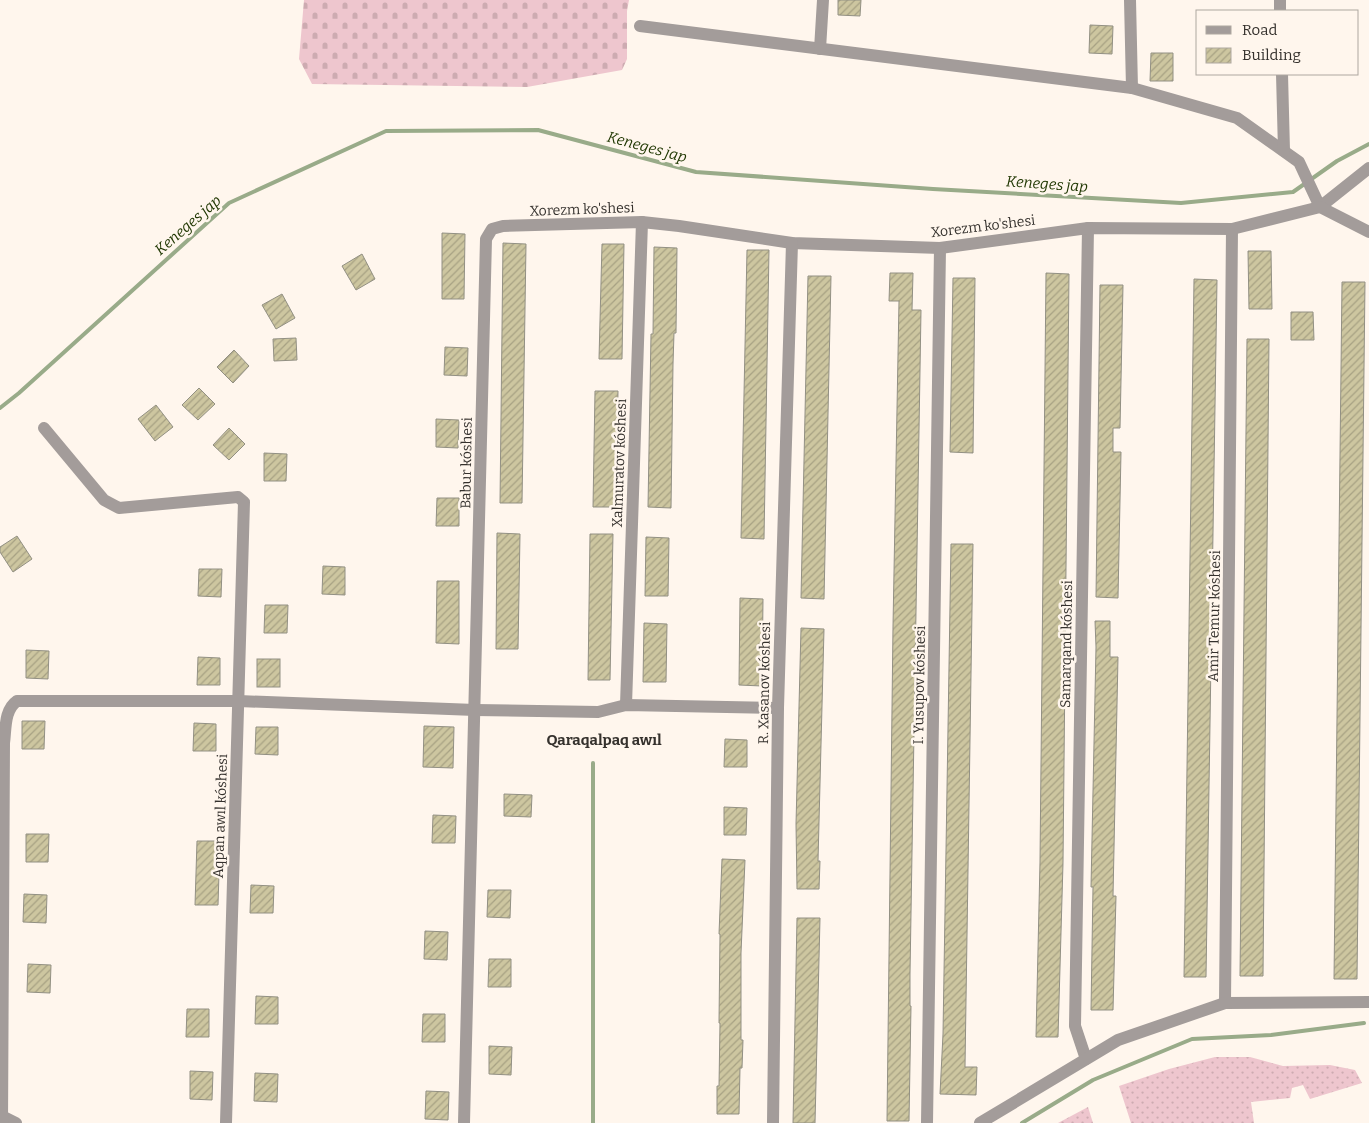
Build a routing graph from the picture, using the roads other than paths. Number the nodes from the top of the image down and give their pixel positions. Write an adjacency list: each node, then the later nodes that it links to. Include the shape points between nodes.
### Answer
1 (823, 0): 4 (street)
2 (1130, 0): 6 (street)
3 (640, 26): 4 (street)
4 (820, 49): 6 (street)
5 (1282, 75): 7 (street)
6 (1132, 88): 7 (street, via 1237,118)
7 (1284, 151): 9 (street, via 1299,162)
8 (1369, 168): 9 (street)
9 (1320, 207): 13 (street, Xorezm ko'shesi); 14 (street)
10 (642, 222): 11 (street, Xorezm ko'shesi); 15 (street, Xorezm ko'shesi); 19 (street, Xalmuratov kóshesi)
11 (503, 226): 21 (street, Babur kóshesi, via 492,229 486,239)
12 (1088, 228): 13 (street, Xorezm ko'shesi); 16 (street, Xorezm ko'shesi); 24 (street, Samarqand kóshesi, via 1075,1026)
13 (1232, 229): 23 (street, Amir Temur kóshesi)
14 (1369, 232)
15 (792, 243): 16 (street, Xorezm ko'shesi); 20 (street, R. Xasanov kóshesi)
16 (940, 248): 30 (street, I. Yusupov kóshesi)
17 (44, 428): 18 (street, Aqpan awıl kóshesi, via 104,500 119,508 238,497 244,502)
18 (239, 701): 21 (street); 25 (street, via 17,701 11,705 4,743); 27 (street, Aqpan awıl kóshesi)
19 (626, 705): 20 (street); 21 (street, via 598,712)
20 (778, 708): 29 (street, R. Xasanov kóshesi)
21 (475, 710): 28 (street)
22 (1369, 1002): 23 (street)
23 (1226, 1003): 24 (street, via 1118,1040)
24 (1086, 1059): 31 (street)
25 (2, 1118): 26 (street)
26 (16, 1123)
27 (226, 1123)
28 (464, 1123)
29 (773, 1123)
30 (927, 1123)
31 (980, 1123)

